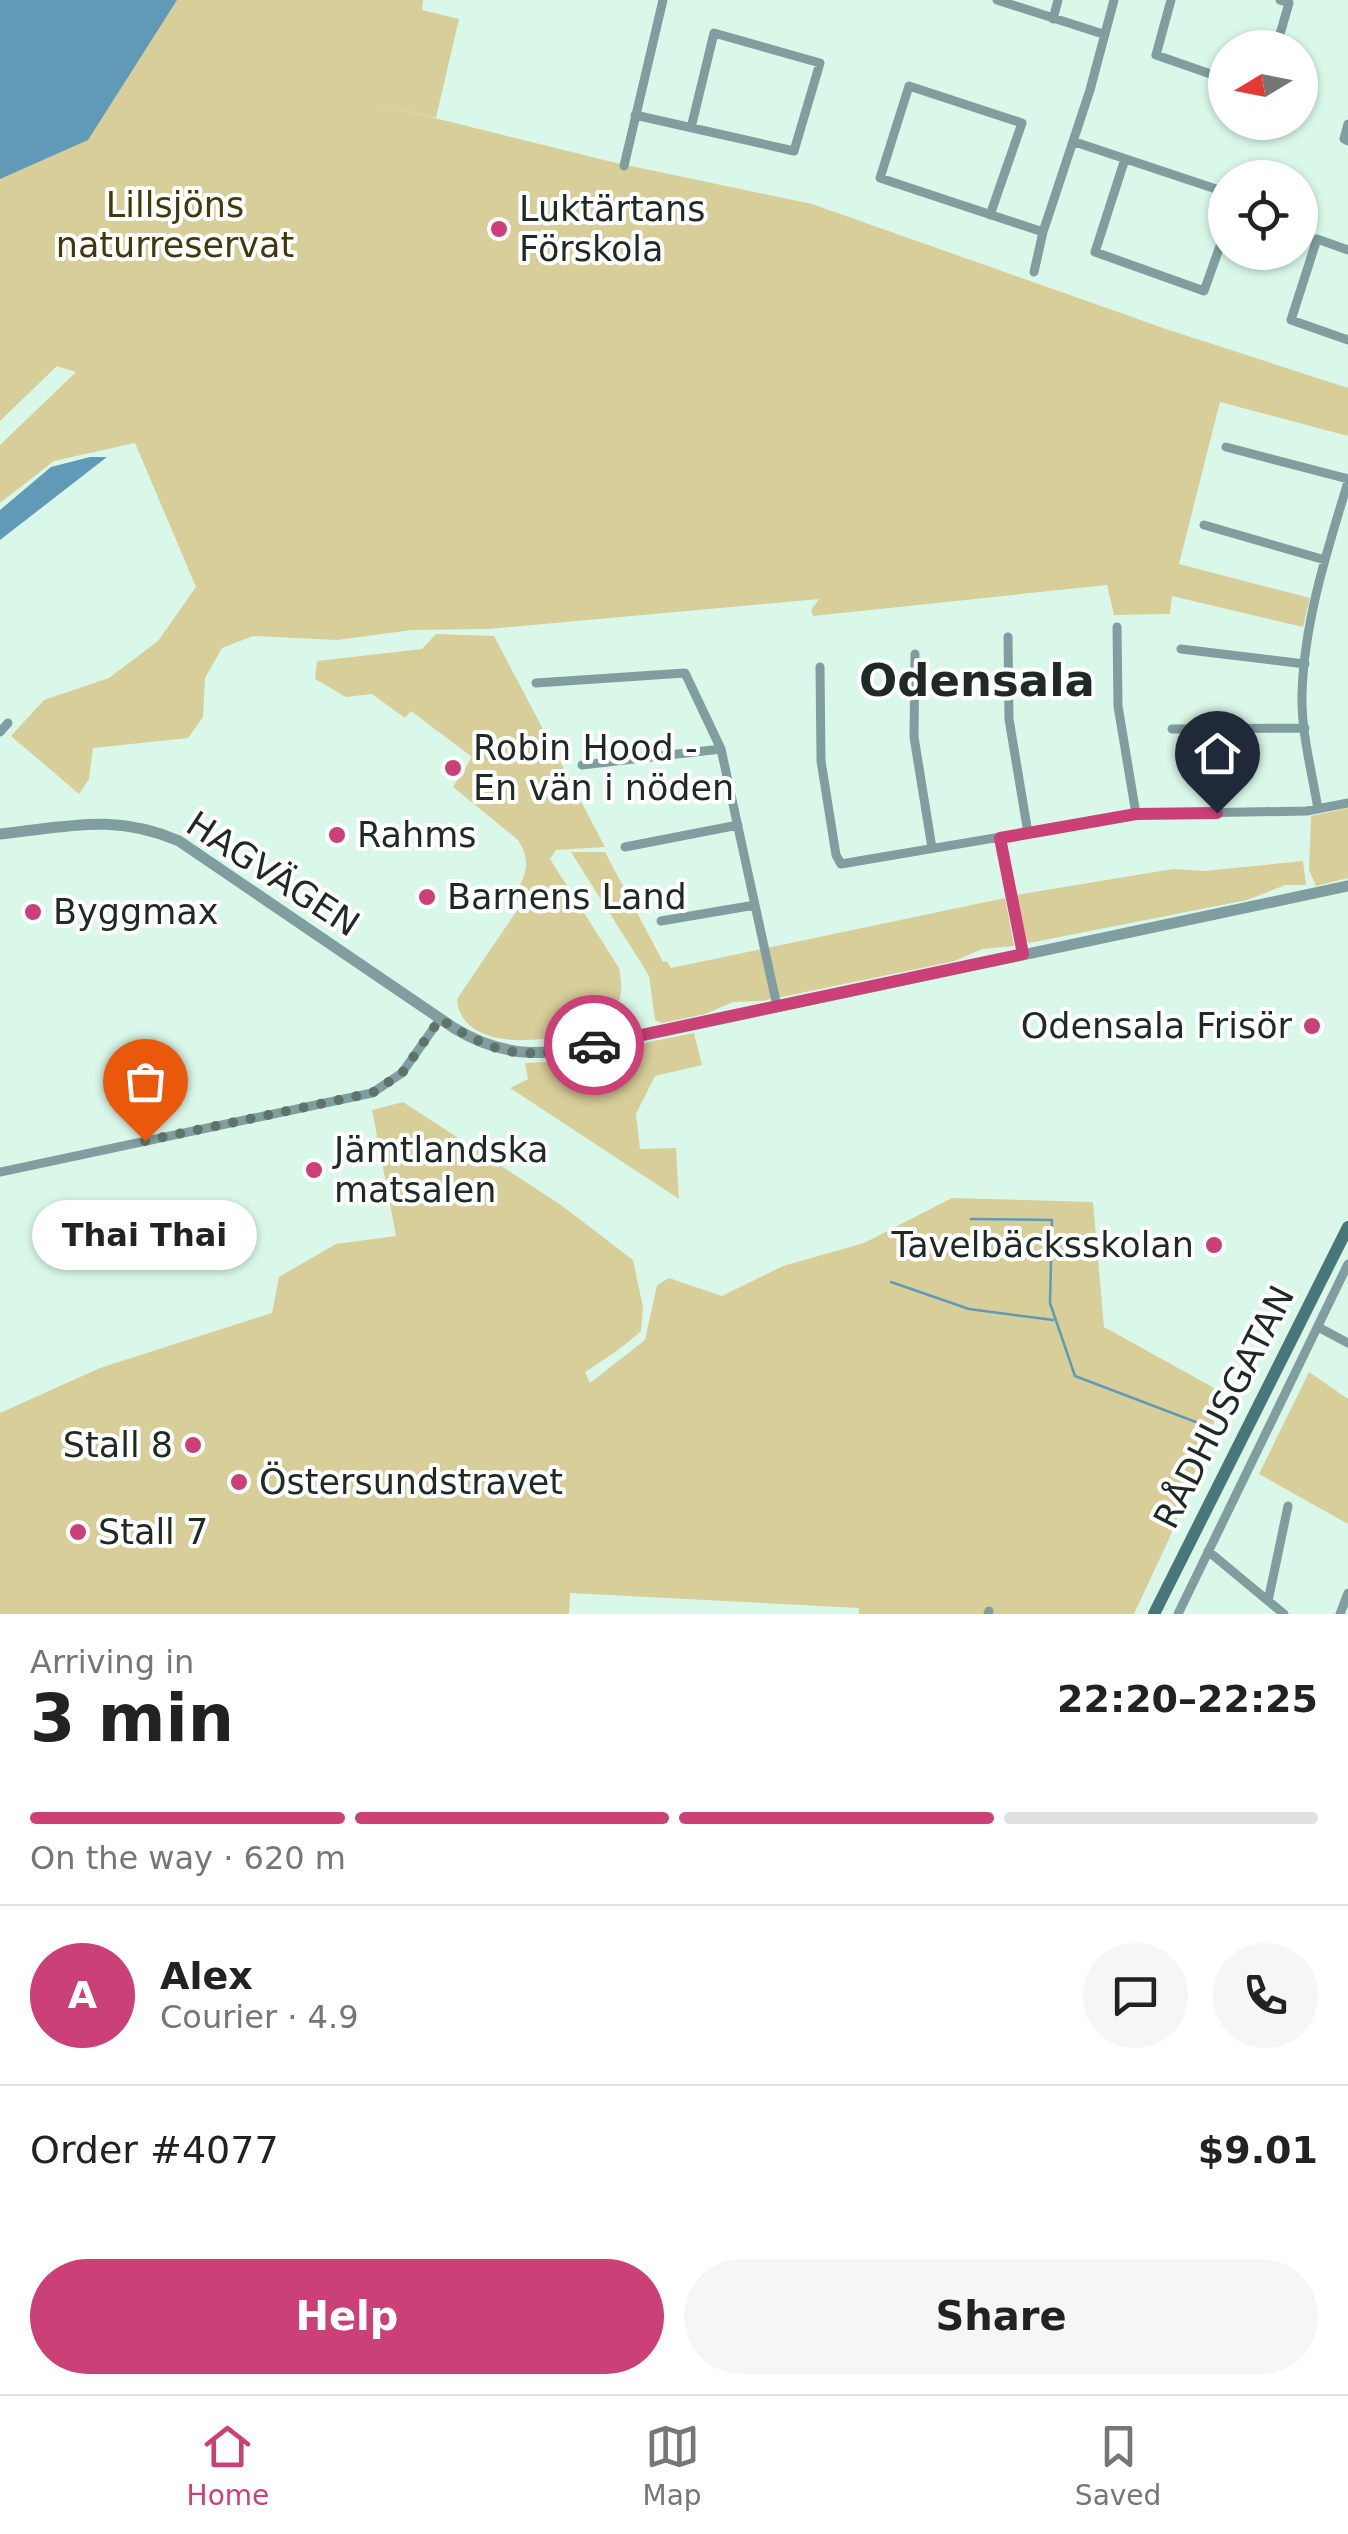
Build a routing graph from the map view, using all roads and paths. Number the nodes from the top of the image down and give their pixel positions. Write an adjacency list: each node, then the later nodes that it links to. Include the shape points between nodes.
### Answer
1 (662, 0): 11 (street)
2 (997, 0): 7 (street)
3 (1058, 0): 7 (street)
4 (1114, 0): 9 (street)
5 (1171, 0): 10 (street, via 1156,55)
6 (1280, 0): 8 (street, via 1289,3)
7 (1053, 20): 9 (street)
8 (1281, 30)
9 (1103, 34): 15 (street)
10 (1208, 73)
11 (635, 115): 13 (street); 17 (street)
12 (1348, 124): 14 (street)
13 (691, 128): 13 (street, via 794,152 820,63 714,33)
14 (1348, 141)
15 (1075, 142): 16 (street); 20 (street)
16 (1126, 159): 18 (street); 22 (street, via 1095,252 1204,291)
17 (624, 166)
18 (1208, 186)
19 (990, 214): 19 (street, via 880,178 909,86 1022,123); 20 (street)
20 (1044, 232): 23 (street)
21 (1348, 250): 24 (street, via 1317,239 1291,320)
22 (1211, 270)
23 (1034, 272)
24 (1348, 340)
25 (1226, 447): 26 (street)
26 (1348, 480): 28 (street)
27 (1204, 525): 28 (street)
28 (1325, 560): 33 (street)
29 (1117, 627): 44 (street, via 1118,706)
30 (1008, 637): 46 (street, via 1008,719)
31 (1181, 649): 33 (street)
32 (916, 654): 50 (street, via 914,736)
33 (1305, 664): 37 (street)
34 (820, 667): 50 (street, via 821,762 841,864)
35 (536, 683): 40 (street, via 685,674)
36 (8, 723): 39 (street)
37 (1305, 728): 38 (street); 43 (street)
38 (1172, 729)
39 (0, 732)
40 (721, 749): 41 (street); 45 (street)
41 (582, 765)
42 (1348, 803): 43 (street)
43 (1318, 809): 44 (street)
44 (1136, 814): 46 (street)
45 (738, 825): 49 (street); 52 (street)
46 (1028, 833): 48 (street)
47 (0, 834): 56 (street, HAGVÄGEN, via 96,824 151,829 179,841)
48 (1000, 838): 50 (street); 54 (street)
49 (624, 847)
50 (932, 848)
51 (1348, 886): 54 (street, HAGVÄGEN)
52 (755, 905): 53 (street); 55 (street)
53 (661, 921)
54 (1023, 954): 55 (street, HAGVÄGEN)
55 (778, 1006): 56 (street, HAGVÄGEN, via 547,1054 488,1046)
56 (440, 1019): 57 (street, via 402,1073 372,1093)
57 (0, 1172)
58 (1348, 1227): 66 (main road, RÅDHUSGATAN)
59 (1348, 1264): 60 (street)
60 (1318, 1327): 61 (street); 63 (street)
61 (1348, 1343)
62 (1288, 1506): 65 (street)
63 (1208, 1551): 65 (street); 67 (street)
64 (1348, 1593): 69 (street)
65 (1268, 1601): 68 (street)
66 (1154, 1614)
67 (1178, 1614)
68 (1284, 1614)
69 (1340, 1614)

